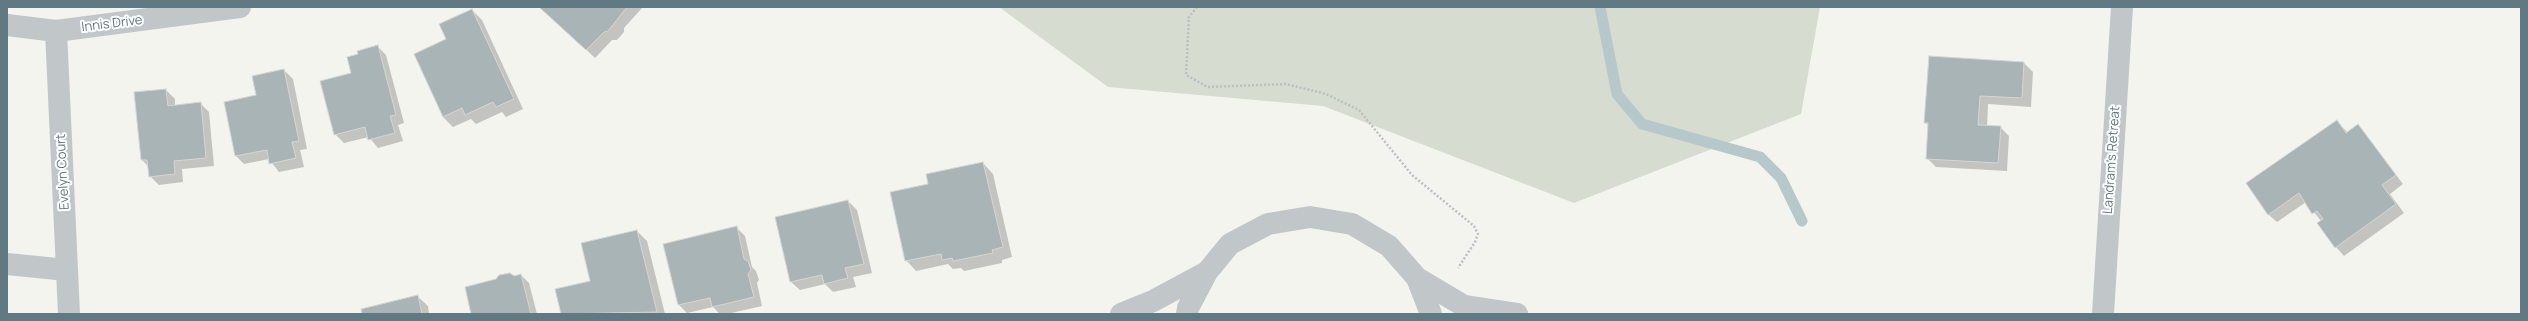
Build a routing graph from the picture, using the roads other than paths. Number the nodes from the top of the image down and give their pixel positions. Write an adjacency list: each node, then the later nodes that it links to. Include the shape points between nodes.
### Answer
1 (240, 7): 4 (street, Innis Drive)
2 (2122, 7): 14 (street, Landram's Retreat)
3 (7, 25): 4 (street, Innis Drive)
4 (56, 30): 6 (street, Evelyn Court)
5 (7, 264): 6 (street)
6 (68, 270): 9 (street, Evelyn Court)
7 (1207, 272): 8 (street, via 1230,244 1268,224 1310,217 1352,224 1390,246); 10 (street, via 1153,301); 11 (street)
8 (1417, 278): 12 (street); 13 (street, via 1464,306)
9 (69, 314)
10 (1121, 314)
11 (1187, 314)
12 (1431, 314)
13 (1517, 314)
14 (2103, 314)

